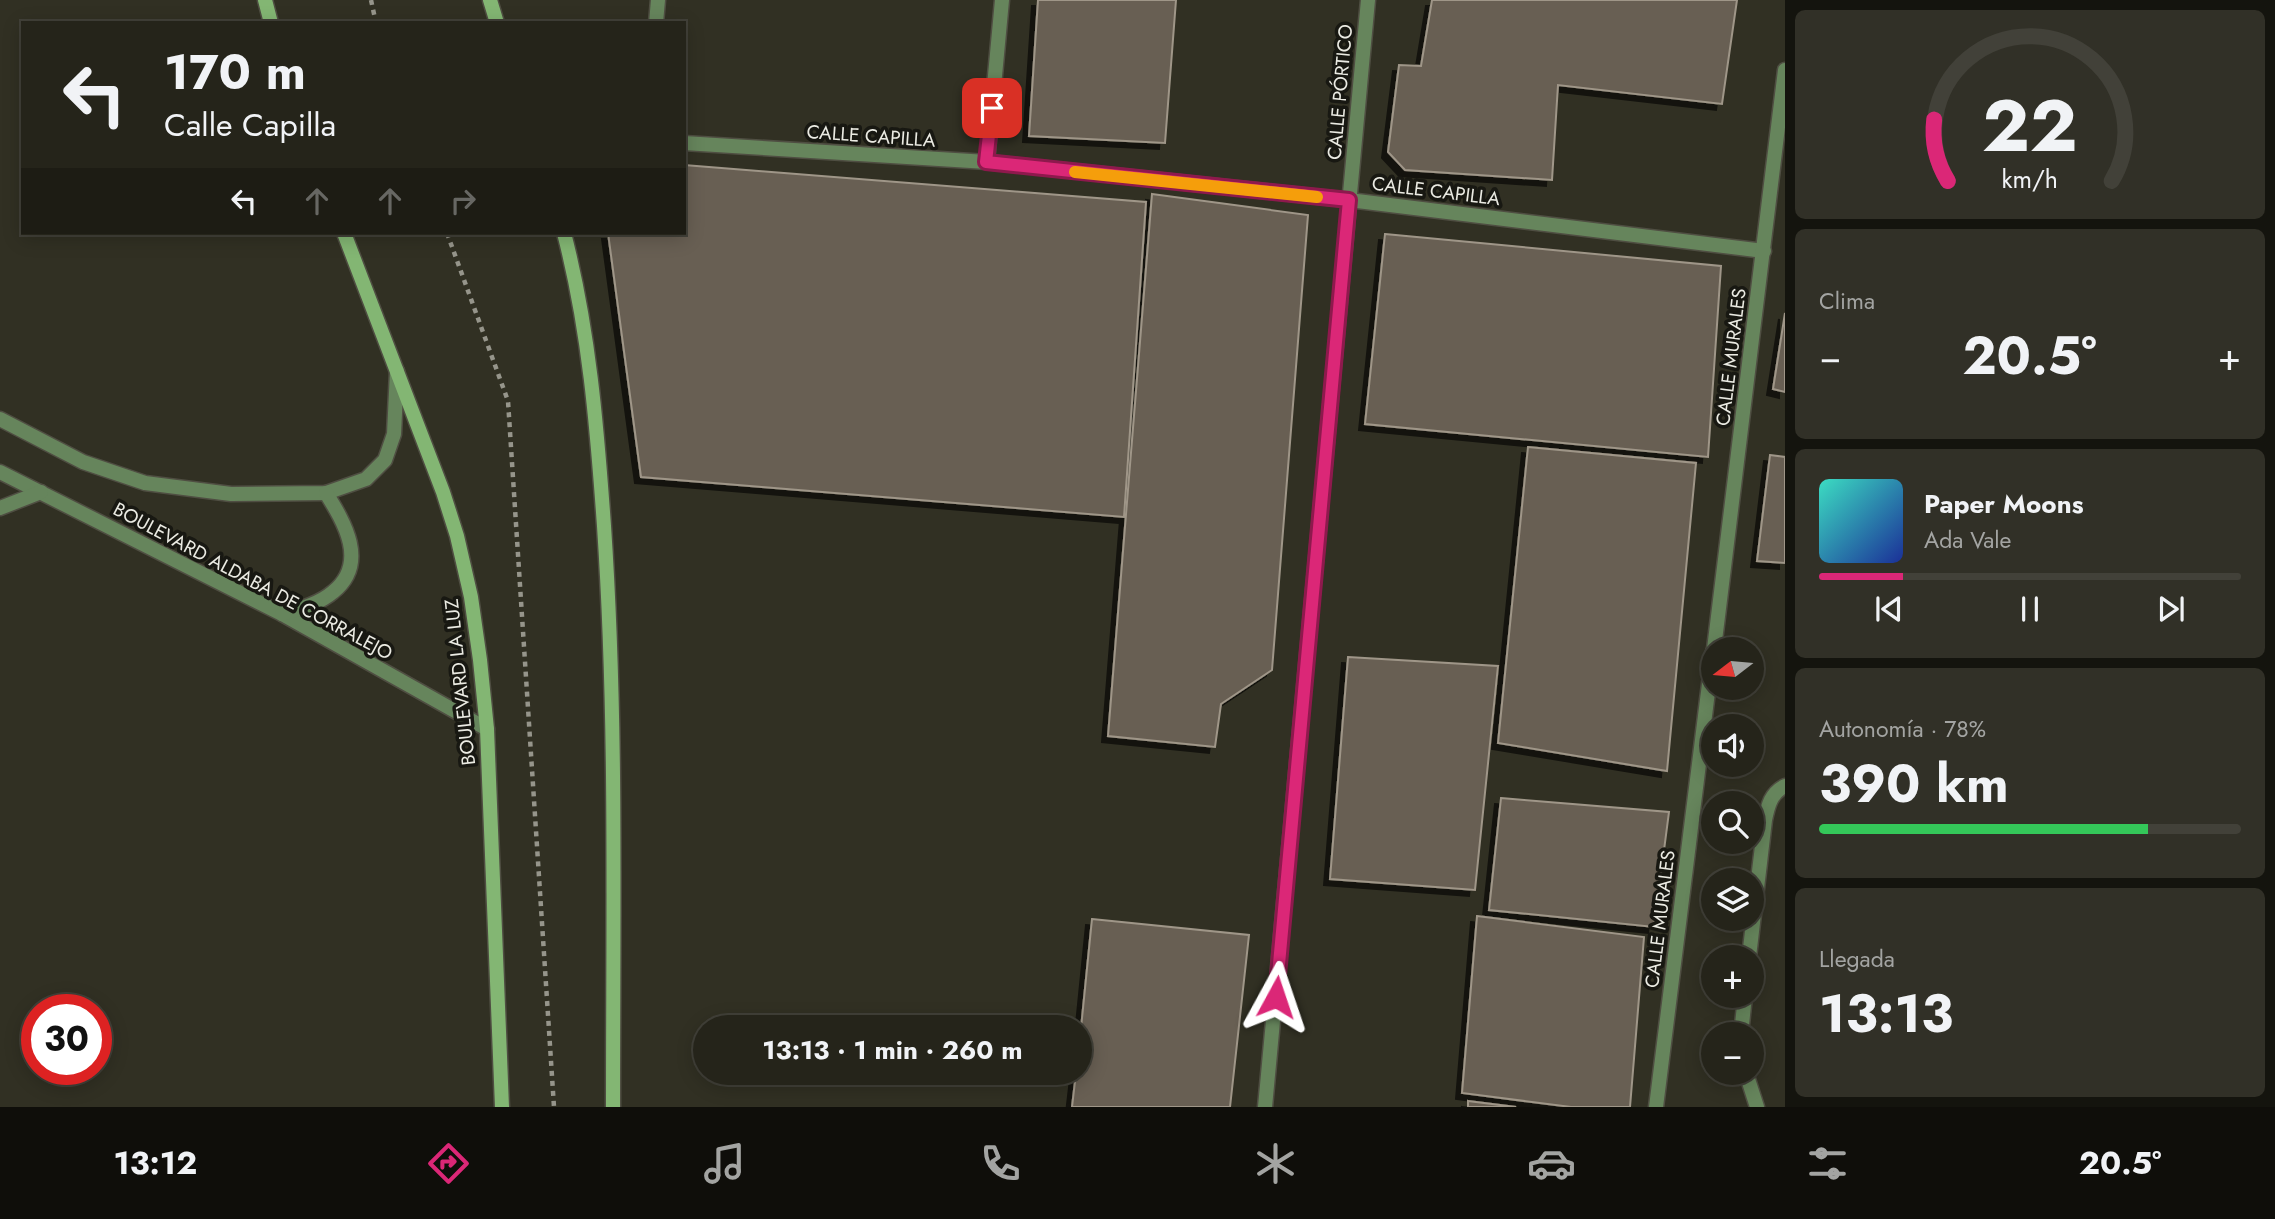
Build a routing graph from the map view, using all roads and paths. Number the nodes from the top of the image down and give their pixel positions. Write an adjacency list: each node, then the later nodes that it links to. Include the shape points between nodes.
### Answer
1 (265, 0): 7 (main road)
2 (370, 0): 8 (path)
3 (490, 0): 9 (main road)
4 (658, 0): 10 (street)
5 (1002, 0): 13 (street)
6 (1368, 0): 14 (street, CALLE PÓRTICO)
7 (270, 21)
8 (375, 21)
9 (496, 21)
10 (656, 21)
11 (1785, 69): 18 (street, CALLE MURALES)
12 (686, 143): 13 (street, CALLE CAPILLA)
13 (986, 162): 14 (street, CALLE CAPILLA)
14 (1349, 200): 18 (street, CALLE CAPILLA); 35 (street, CALLE PÓRTICO)
15 (345, 235): 19 (main road, BOULEVARD LA LUZ)
16 (448, 235): 33 (path, via 508,401)
17 (564, 235): 34 (main road, via 589,355 607,580 613,714)
18 (1764, 251): 26 (street, CALLE MURALES)
19 (397, 370): 23 (street, BOULEVARD ALDABA DE CORRALEJO, via 394,434 385,460 366,479); 28 (main road, BOULEVARD LA LUZ, via 457,536 471,597)
20 (0, 419): 23 (street, BOULEVARD ALDABA DE CORRALEJO, via 83,463 145,483 231,494)
21 (0, 472): 22 (street, BOULEVARD ALDABA DE CORRALEJO)
22 (41, 492): 24 (street); 25 (street, BOULEVARD ALDABA DE CORRALEJO)
23 (326, 493): 25 (street, via 350,536 352,558 334,592)
24 (0, 509)
25 (282, 614): 28 (street, BOULEVARD ALDABA DE CORRALEJO)
26 (1715, 637)
27 (1707, 700): 36 (street, CALLE MURALES)
28 (487, 729): 32 (main road, BOULEVARD LA LUZ)
29 (1785, 786): 30 (street, via 1769,800)
30 (1750, 945)
31 (1750, 1085): 37 (street)
32 (502, 1107)
33 (554, 1107)
34 (613, 1107)
35 (1265, 1107)
36 (1656, 1107)
37 (1757, 1107)

